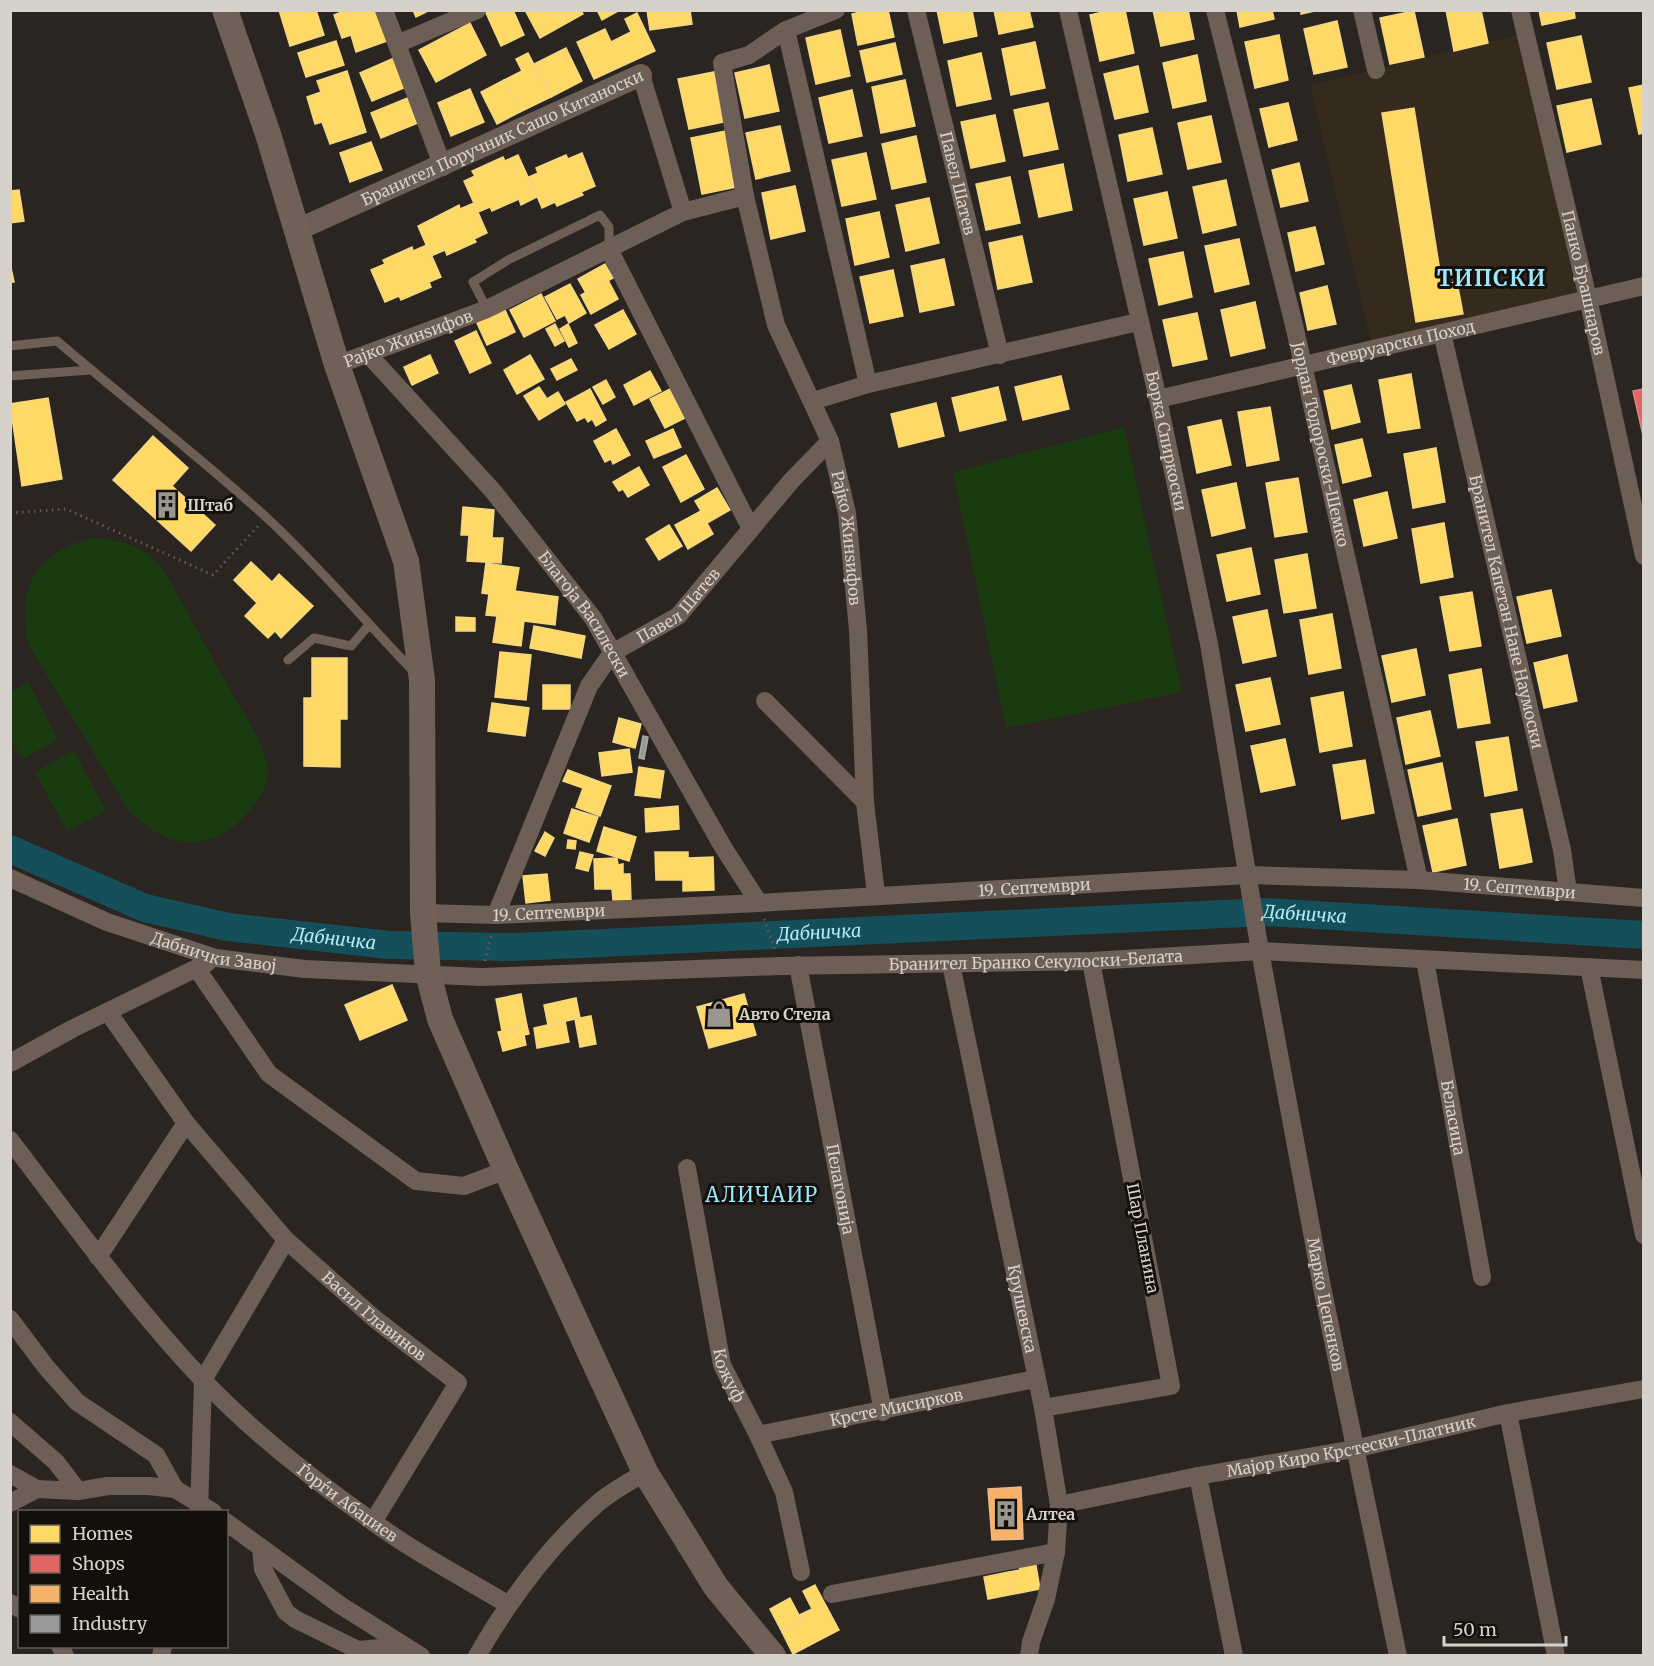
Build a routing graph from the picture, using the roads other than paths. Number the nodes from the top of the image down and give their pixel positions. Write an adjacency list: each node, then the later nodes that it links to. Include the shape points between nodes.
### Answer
1 (225, 10): 17 (main road)
2 (384, 10): 11 (street)
3 (836, 10): 10 (street)
4 (916, 10): 26 (street, Павел Шатев)
5 (1068, 10): 22 (street, Борка Спиркоски)
6 (1215, 10): 28 (street, Јордан Тодороски-Шемко)
7 (1362, 10): 12 (street)
8 (1520, 10): 20 (street, Панко Брашнаров)
9 (472, 11): 11 (street)
10 (786, 30): 15 (street, Рајко Жинѕифов, via 749,55 722,63); 31 (street)
11 (397, 44): 14 (street)
12 (1376, 70)
13 (641, 75): 14 (street, Бранител Поручник Сашо Китаноски); 16 (street, Бранител Поручник Сашо Китаноски)
14 (443, 167): 17 (street, Бранител Поручник Сашо Китаноски)
15 (745, 196): 16 (street, Рајко Жинѕифов); 33 (street, Рајко Жинѕифов, via 776,325)
16 (683, 213): 18 (street, Рајко Жинѕифов)
17 (297, 230): 27 (main road)
18 (609, 249): 21 (street, Рајко Жинѕифов); 21 (lane, via 609,227 600,215 508,260 473,282); 36 (street)
19 (1644, 286): 20 (street, Февруарски Поход)
20 (1588, 298): 23 (street, Февруарски Поход); 35 (street, Панко Брашнаров)
21 (487, 309): 25 (street, Рајко Жинѕифов)
22 (1138, 322): 26 (street); 32 (street, Борка Спиркоски)
23 (1442, 333): 28 (street, Февруарски Поход); 47 (street, Бранител Капетан Нане Наумоски, via 1562,850)
24 (10, 346): 29 (lane, via 57,341)
25 (368, 354): 27 (street, Рајко Жинѕифов); 39 (street, Благоја Василески, via 493,491 593,618)
26 (1000, 356): 31 (street)
27 (337, 365): 41 (main road, via 406,561)
28 (1303, 366): 32 (street, Февруарски Поход); 46 (street, Јордан Тодороски-Шемко)
29 (90, 370): 30 (lane); 38 (lane, via 266,517 345,594)
30 (10, 376)
31 (868, 384): 33 (street)
32 (1158, 399): 44 (street, Борка Спиркоски, via 1209,644)
33 (813, 401): 34 (street, Рајко Жинѕифов)
34 (830, 441): 36 (street, Павел Шатев); 43 (street, Рајко Жинѕифов, via 847,513 858,630)
35 (1640, 526): 37 (street, Панко Брашнаров)
36 (751, 529): 39 (street, Павел Шатев, via 678,616)
37 (1644, 556)
38 (369, 625): 40 (lane, via 351,646 314,638); 41 (lane)
39 (612, 653): 50 (street, Благоја Василески); 52 (street, Павел Шатев, via 589,686)
40 (288, 660)
41 (422, 680): 51 (main road)
42 (765, 701): 43 (street)
43 (865, 802): 48 (street, Рајко Жинѕифов)
44 (1247, 875): 46 (street, 19. Септември); 48 (street, 19. Септември); 53 (street, Борка Спиркоски)
45 (10, 878): 54 (street, Дабнички Завој, via 108,922)
46 (1419, 880): 47 (street, 19. Септември)
47 (1568, 892): 49 (street, 19. Септември)
48 (876, 894): 50 (street, 19. Септември)
49 (1644, 898)
50 (759, 903): 52 (street, 19. Септември)
51 (423, 913): 52 (street, 19. Септември); 62 (main road)
52 (496, 915)
53 (1260, 951): 55 (street, Бранител Бранко Секулоски-Белата); 56 (street, Бранител Бранко Секулоски-Белата); 82 (street, Марко Цепенков)
54 (216, 958): 60 (street); 62 (street, Дабнички Завој, via 305,969)
55 (1425, 960): 59 (street, Бранител Бранко Секулоски-Белата); 72 (street, Беласица)
56 (1091, 961): 57 (street, Бранител Бранко Секулоски-Белата); 77 (street, Шар Планина, via 1171,1386)
57 (951, 964): 58 (street, Бранител Бранко Секулоски-Белата); 74 (street, Крушевска)
58 (789, 965): 62 (street, Бранител Бранко Секулоски-Белата, via 481,978); 78 (street, Пелагонија)
59 (1589, 967): 61 (street, Бранител Бранко Секулоски-Белата); 69 (street)
60 (197, 969): 63 (street); 68 (street, via 269,1074 416,1181 465,1186)
61 (1644, 970)
62 (428, 974): 68 (main road, via 440,1019)
63 (108, 1012): 64 (street); 65 (street, Васил Главинов)
64 (10, 1063)
65 (186, 1123): 70 (street, Васил Главинов); 71 (street)
66 (10, 1140): 71 (street, Ѓорѓи Абаџиев)
67 (687, 1168): 81 (street, Кожуф, via 722,1365)
68 (506, 1170): 83 (main road)
69 (1644, 1236)
70 (286, 1240): 75 (street); 92 (street, Васил Главинов, via 375,1319 458,1383)
71 (98, 1257): 75 (street, Ѓорѓи Абаџиев)
72 (1482, 1277)
73 (10, 1318): 87 (street, via 77,1402 156,1455)
74 (1035, 1379): 77 (street, Крушевска); 78 (street, Крсте Мисирков)
75 (203, 1380): 91 (street); 92 (street, Ѓорѓи Абаџиев, via 282,1451)
76 (1644, 1389): 79 (street, Мајор Киро Крстески-Платник)
77 (1043, 1408): 90 (street, Крушевска)
78 (883, 1412): 81 (street, Крсте Мисирков)
79 (1508, 1413): 82 (street, Мајор Киро Крстески-Платник); 106 (street)
80 (10, 1422): 88 (street, via 56,1462)
81 (758, 1435): 96 (street, Кожуф, via 784,1492)
82 (1354, 1449): 85 (street, Мајор Киро Крстески-Платник); 105 (street, Марко Цепенков)
83 (645, 1472): 98 (street, via 600,1502 562,1538); 102 (main road, via 716,1587)
84 (10, 1474): 86 (street)
85 (1197, 1476): 90 (street, Мајор Киро Крстески-Платник); 104 (street)
86 (37, 1489): 88 (street); 89 (street)
87 (175, 1489): 88 (street, via 108,1486); 91 (street)
88 (78, 1491)
89 (10, 1503)
90 (1059, 1505): 95 (street, Крушевска)
91 (204, 1508)
92 (373, 1522): 98 (street, Ѓорѓи Абаџиев)
93 (228, 1523): 94 (street)
94 (261, 1548): 99 (street); 99 (street, via 263,1569 286,1611 295,1619 358,1650)
95 (1056, 1551): 97 (street); 103 (street, Крушевска)
96 (801, 1572)
97 (832, 1594)
98 (507, 1604): 101 (street)
99 (404, 1646): 100 (street)
100 (421, 1656)
101 (477, 1656)
102 (773, 1656)
103 (1029, 1656)
104 (1234, 1656)
105 (1398, 1656)
106 (1556, 1656)

